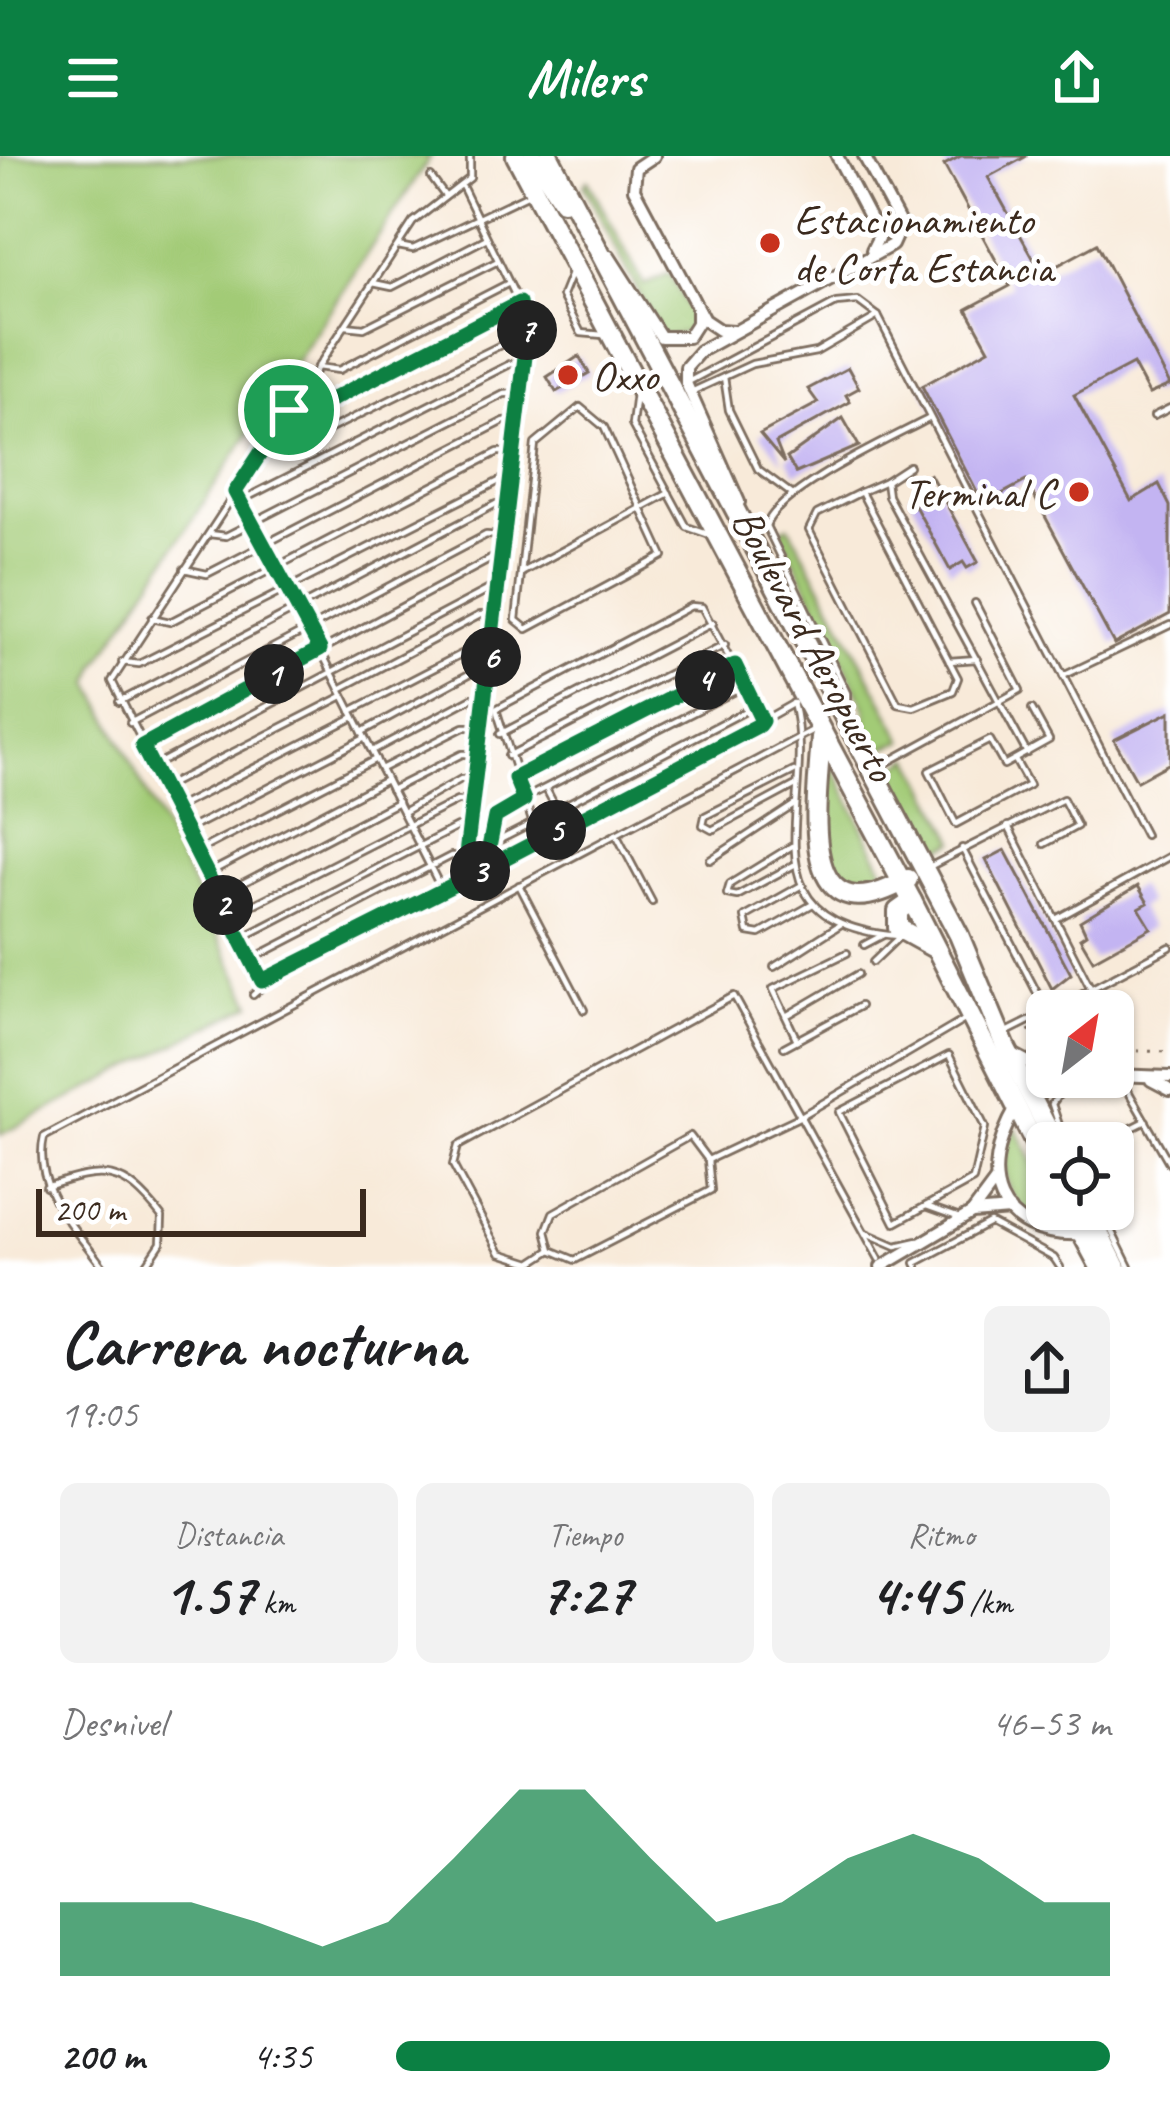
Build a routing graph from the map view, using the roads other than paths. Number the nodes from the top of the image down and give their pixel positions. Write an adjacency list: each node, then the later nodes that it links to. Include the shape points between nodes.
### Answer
1 (470, 156): 10 (lane)
2 (516, 156): 11 (highway, Boulevard Aeropuerto)
3 (533, 156): 14 (highway)
4 (549, 156): 8 (highway, Boulevard Aeropuerto)
5 (654, 156): 22 (street, via 636,168 634,189)
6 (837, 156): 18 (street, via 879,236)
7 (863, 156): 18 (street, via 900,231)
8 (560, 165): 14 (highway, Boulevard Aeropuerto)
9 (431, 177): 12 (lane)
10 (463, 188): 12 (lane); 13 (lane)
11 (534, 191): 13 (lane); 30 (highway, Boulevard Aeropuerto)
12 (446, 196): 16 (lane, via 422,211)
13 (477, 218): 15 (lane); 16 (lane, via 413,249)
14 (587, 226): 22 (street, via 661,337 688,337); 31 (highway, Boulevard Aeropuerto)
15 (487, 238): 17 (lane); 19 (lane, via 392,287)
16 (398, 246): 19 (lane)
17 (498, 261): 20 (lane); 24 (lane, via 364,328)
18 (850, 267): 25 (street)
19 (373, 283): 24 (lane)
20 (508, 283): 21 (lane); 28 (lane, via 339,370)
21 (519, 303): 26 (lane); 34 (lane, via 306,413)
22 (696, 307): 25 (street, via 718,330)
23 (878, 316): 29 (lane, via 816,352); 31 (lane, via 858,301 836,303); 36 (lane)
24 (345, 325): 28 (lane)
25 (744, 326): 31 (street, via 694,355)
26 (527, 332): 27 (lane); 38 (lane, via 282,453)
27 (525, 363): 32 (lane); 47 (lane)
28 (317, 367): 34 (lane)
29 (723, 376): 31 (lane); 46 (lane, via 728,410 758,469)
30 (639, 388): 45 (lane, via 632,424); 53 (highway, Boulevard Aeropuerto)
31 (681, 391): 86 (highway, Boulevard Aeropuerto)
32 (522, 393): 37 (lane); 50 (lane, via 504,394)
33 (1170, 408): 35 (lane)
34 (289, 410): 38 (lane)
35 (1154, 416)
36 (930, 418): 46 (lane); 77 (lane)
37 (519, 421): 39 (lane); 54 (lane, via 504,421)
38 (262, 450): 43 (lane)
39 (516, 452): 41 (lane); 56 (lane, via 498,452)
40 (909, 466): 42 (lane)
41 (513, 474): 48 (lane); 60 (lane)
42 (886, 482): 44 (lane); 71 (lane)
43 (235, 492): 47 (lane); 51 (lane)
44 (861, 492): 72 (lane); 72 (lane, via 817,514 809,530 898,704 914,707 953,691 958,678)
45 (669, 493): 49 (lane); 53 (lane, via 687,527)
46 (793, 495): 86 (lane, via 766,526 847,693)
47 (244, 499): 50 (lane)
48 (509, 504): 52 (lane); 62 (lane)
49 (643, 507): 58 (lane); 58 (lane, via 663,551 659,562 527,629 517,620); 58 (lane, via 599,419 580,407 535,444)
50 (256, 522): 51 (lane, via 226,536); 54 (lane)
51 (208, 533): 57 (lane)
52 (506, 536): 55 (lane); 67 (lane, via 487,535)
53 (717, 536): 81 (highway, Boulevard Aeropuerto)
54 (267, 544): 56 (lane); 57 (lane, via 207,574)
55 (503, 558): 59 (lane); 70 (lane)
56 (278, 565): 60 (lane); 64 (lane, via 170,622)
57 (184, 569): 64 (lane)
58 (520, 573)
59 (500, 586): 63 (lane); 75 (lane)
60 (289, 587): 62 (lane); 73 (lane, via 139,664)
61 (975, 603): 83 (lane, via 1020,690)
62 (298, 607): 67 (lane); 82 (lane)
63 (496, 615): 68 (lane); 79 (lane, via 480,615)
64 (152, 618): 73 (lane)
65 (714, 622): 69 (lane); 92 (lane); 92 (lane, via 692,606 498,707)
66 (1170, 625): 77 (lane)
67 (309, 628): 70 (lane); 89 (lane)
68 (492, 644): 76 (lane); 87 (lane)
69 (725, 645): 74 (lane); 98 (lane)
70 (320, 649): 75 (lane); 94 (lane)
71 (977, 659): 72 (lane); 83 (lane)
72 (949, 661)
73 (122, 662): 82 (lane, via 112,681)
74 (735, 665): 78 (lane); 105 (lane)
75 (331, 670): 79 (lane); 101 (lane)
76 (489, 673): 80 (lane); 93 (lane, via 471,673)
77 (1063, 676): 126 (lane)
78 (745, 686): 84 (lane); 110 (lane)
79 (342, 692): 87 (lane); 109 (lane)
80 (486, 698): 90 (lane); 95 (lane)
81 (798, 700): 88 (lane); 91 (highway, Boulevard Aeropuerto)
82 (119, 702): 89 (lane)
83 (999, 702): 96 (lane); 104 (lane)
84 (755, 706): 88 (lane); 117 (lane)
85 (1032, 709): 96 (lane, via 1049,740)
86 (841, 712): 104 (highway, Boulevard Aeropuerto)
87 (353, 714): 93 (lane); 116 (lane)
88 (762, 721): 120 (lane)
89 (130, 723): 94 (lane)
90 (482, 727): 97 (lane); 102 (lane, via 464,727)
91 (813, 732): 103 (lane); 125 (lane); 143 (highway, Boulevard Aeropuerto); 143 (highway, via 821,873 855,897)
92 (500, 734): 98 (lane)
93 (363, 735): 95 (lane); 124 (lane)
94 (142, 746): 101 (lane)
95 (372, 751): 99 (lane)
96 (1027, 752): 100 (lane)
97 (479, 754): 106 (lane); 111 (lane, via 461,754)
98 (508, 756): 105 (lane)
99 (376, 759): 102 (lane); 133 (lane)
100 (1015, 760): 100 (lane, via 1004,765 990,740 929,771 956,824 1028,784)
101 (152, 767): 109 (lane)
102 (381, 770): 107 (lane)
103 (794, 771): 108 (lane); 108 (lane, via 704,816 703,826 712,830)
104 (872, 771): 140 (highway, Boulevard Aeropuerto)
105 (515, 778): 112 (lane)
106 (476, 779): 113 (lane); 118 (lane, via 461,779)
107 (386, 780): 111 (lane); 141 (lane)
108 (794, 786): 115 (lane)
109 (163, 788): 116 (lane)
110 (546, 789): 112 (lane); 117 (lane)
111 (391, 790): 114 (lane)
112 (524, 800): 119 (lane); 130 (lane, via 495,817)
113 (473, 801): 121 (lane); 123 (lane)
114 (398, 802): 118 (lane); 147 (lane)
115 (794, 806): 131 (lane); 136 (lane)
116 (174, 809): 124 (lane)
117 (557, 809): 120 (lane)
118 (403, 812): 121 (lane)
119 (532, 824): 127 (lane); 130 (lane)
120 (566, 825): 127 (lane)
121 (410, 826): 129 (lane); 151 (lane)
122 (1008, 826): 128 (lane, via 1063,799 1077,826); 132 (lane); 152 (lane)
123 (470, 827): 129 (lane); 134 (lane)
124 (185, 830): 133 (lane)
125 (616, 834): 144 (lane); 148 (lane)
126 (1145, 835)
127 (538, 840): 139 (lane)
128 (1044, 844)
129 (420, 846): 138 (lane); 156 (lane)
130 (488, 846): 139 (lane)
131 (792, 846): 137 (lane); 137 (lane, via 730,884 727,894)
132 (962, 848): 140 (lane); 174 (lane, via 1047,1012)
133 (196, 852): 141 (lane)
134 (466, 856): 138 (lane); 142 (lane)
135 (1170, 856): 152 (lane)
136 (710, 860)
137 (794, 866): 145 (lane)
138 (430, 867): 146 (lane); 161 (lane)
139 (485, 868): 142 (lane)
140 (922, 871): 143 (highway); 168 (highway, Boulevard Aeropuerto)
141 (208, 874): 147 (lane)
142 (463, 880): 146 (lane)
143 (901, 882): 149 (highway, Boulevard Aeropuerto)
144 (519, 885): 170 (lane); 191 (lane, via 44,1137)
145 (802, 885): 150 (lane); 150 (lane, via 745,917 748,932 760,934)
146 (442, 890): 165 (lane)
147 (218, 896): 151 (lane)
148 (652, 902)
149 (912, 902): 155 (highway, via 896,920); 159 (highway, Boulevard Aeropuerto); 168 (highway, via 933,910 970,983)
150 (814, 904): 153 (lane)
151 (229, 917): 156 (lane)
152 (1056, 920): 166 (lane)
153 (841, 924): 154 (lane); 163 (lane)
154 (883, 935): 155 (lane); 157 (lane)
155 (905, 937): 159 (highway); 162 (lane)
156 (240, 939): 161 (lane)
157 (864, 944)
158 (1170, 947): 166 (lane)
159 (937, 950): 172 (highway, Boulevard Aeropuerto)
160 (847, 953): 171 (lane, via 773,989)
161 (252, 959): 165 (lane)
162 (873, 962)
163 (774, 967)
164 (858, 974): 171 (lane)
165 (262, 981): 167 (lane)
166 (1091, 989)
167 (254, 995)
168 (990, 1004): 172 (lane); 174 (highway, Boulevard Aeropuerto)
169 (860, 1006): 173 (lane)
170 (584, 1010)
171 (786, 1016): 173 (lane)
172 (969, 1017): 182 (highway, Boulevard Aeropuerto); 183 (lane)
173 (797, 1040): 175 (lane)
174 (1004, 1041): 176 (street); 185 (highway, Boulevard Aeropuerto)
175 (784, 1047)
176 (1026, 1057)
177 (1134, 1076): 178 (street)
178 (1142, 1076): 179 (street); 180 (street)
179 (1170, 1077)
180 (1170, 1090)
181 (1131, 1098): 184 (lane)
182 (1016, 1108): 187 (highway, Boulevard Aeropuerto); 190 (street, via 998,1143)
183 (801, 1116): 188 (lane); 198 (lane); 201 (lane, via 740,999 725,997 458,1146 453,1165 500,1253 531,1263)
184 (1146, 1120): 186 (lane); 189 (lane)
185 (1044, 1122)
186 (1134, 1126)
187 (1026, 1127)
188 (708, 1160): 201 (lane, via 711,1190 584,1257 565,1260); 201 (lane, via 691,1136 561,1208 546,1231)
189 (1170, 1164)
190 (995, 1181): 193 (street); 194 (street)
191 (46, 1187): 204 (lane); 205 (lane, via 90,1172 117,1175 143,1192 162,1217 161,1243)
192 (926, 1206): 192 (lane, via 974,1180 985,1127 949,1054 839,1112 895,1223); 194 (lane)
193 (1010, 1210): 194 (street); 199 (street, via 1042,1231)
194 (967, 1216): 200 (street)
195 (1080, 1230): 199 (highway)
196 (1102, 1230): 209 (highway)
197 (1107, 1230): 210 (lane)
198 (866, 1233): 200 (lane, via 896,1246); 202 (lane)
199 (1082, 1234): 208 (highway)
200 (918, 1241): 202 (street); 206 (street)
201 (551, 1250)
202 (879, 1265)
203 (916, 1265): 207 (lane, via 990,1222)
204 (103, 1267)
205 (145, 1267)
206 (899, 1267)
207 (1060, 1267)
208 (1100, 1267)
209 (1116, 1267)
210 (1129, 1267)

